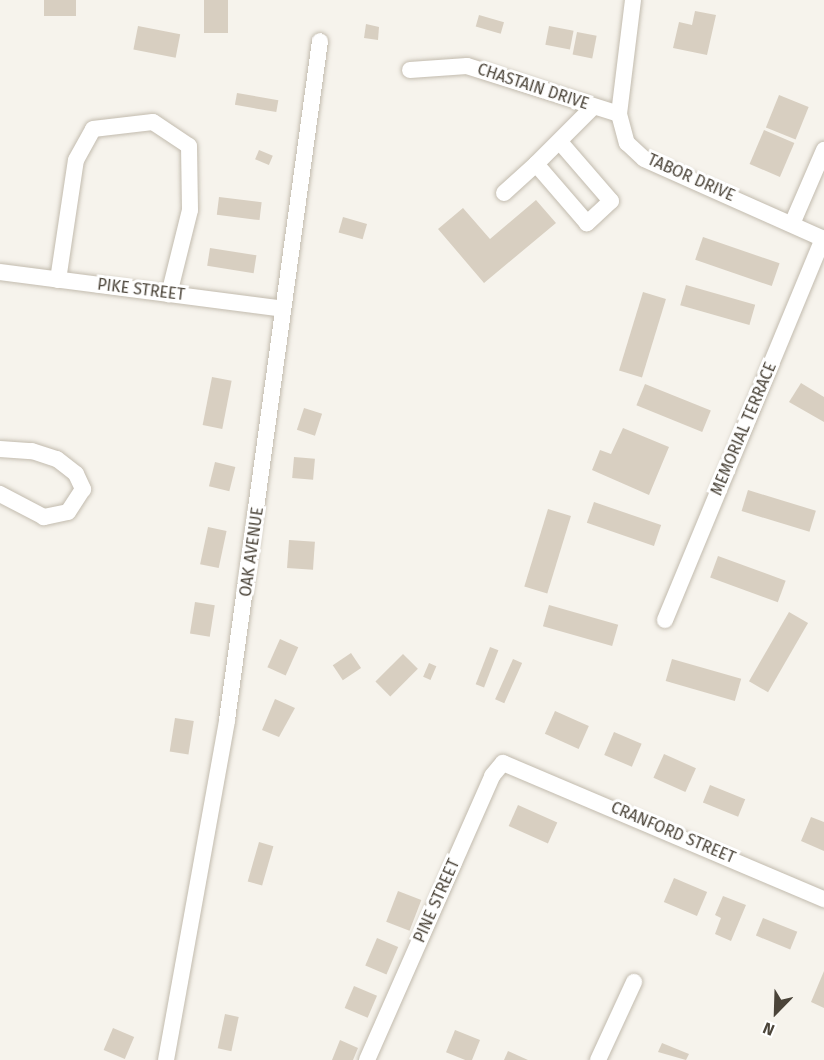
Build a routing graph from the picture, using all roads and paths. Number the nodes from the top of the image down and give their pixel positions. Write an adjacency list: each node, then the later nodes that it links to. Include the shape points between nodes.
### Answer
1 (633, 0): 5 (street, TABOR DRIVE)
2 (320, 41): 15 (street, OAK AVENUE)
3 (410, 70): 4 (street, CHASTAIN DRIVE, via 467,66)
4 (592, 106): 5 (street, CHASTAIN DRIVE); 6 (street)
5 (619, 114): 10 (street, TABOR DRIVE, via 627,143 644,159)
6 (560, 142): 8 (street); 8 (street, via 611,201 587,223)
7 (824, 150): 10 (street)
8 (536, 164): 9 (street)
9 (504, 193)
10 (792, 224): 11 (street, TABOR DRIVE)
11 (823, 239): 18 (street, MEMORIAL TERRACE)
12 (0, 272): 13 (street, PIKE STREET)
13 (58, 280): 14 (street, PIKE STREET); 14 (street, via 76,160 93,129 153,122 189,146 190,210)
14 (169, 294): 15 (street, PIKE STREET)
15 (282, 309): 22 (street, OAK AVENUE, via 271,421 227,720)
16 (0, 449): 17 (street, via 32,451 57,459 75,474 83,489 68,512 44,517)
17 (0, 494)
18 (665, 620)
19 (521, 768): 20 (street, CRANFORD STREET); 23 (street, PINE STREET, via 503,763 492,776)
20 (824, 899)
21 (634, 982): 24 (street)
22 (166, 1060)
23 (367, 1060)
24 (598, 1060)

